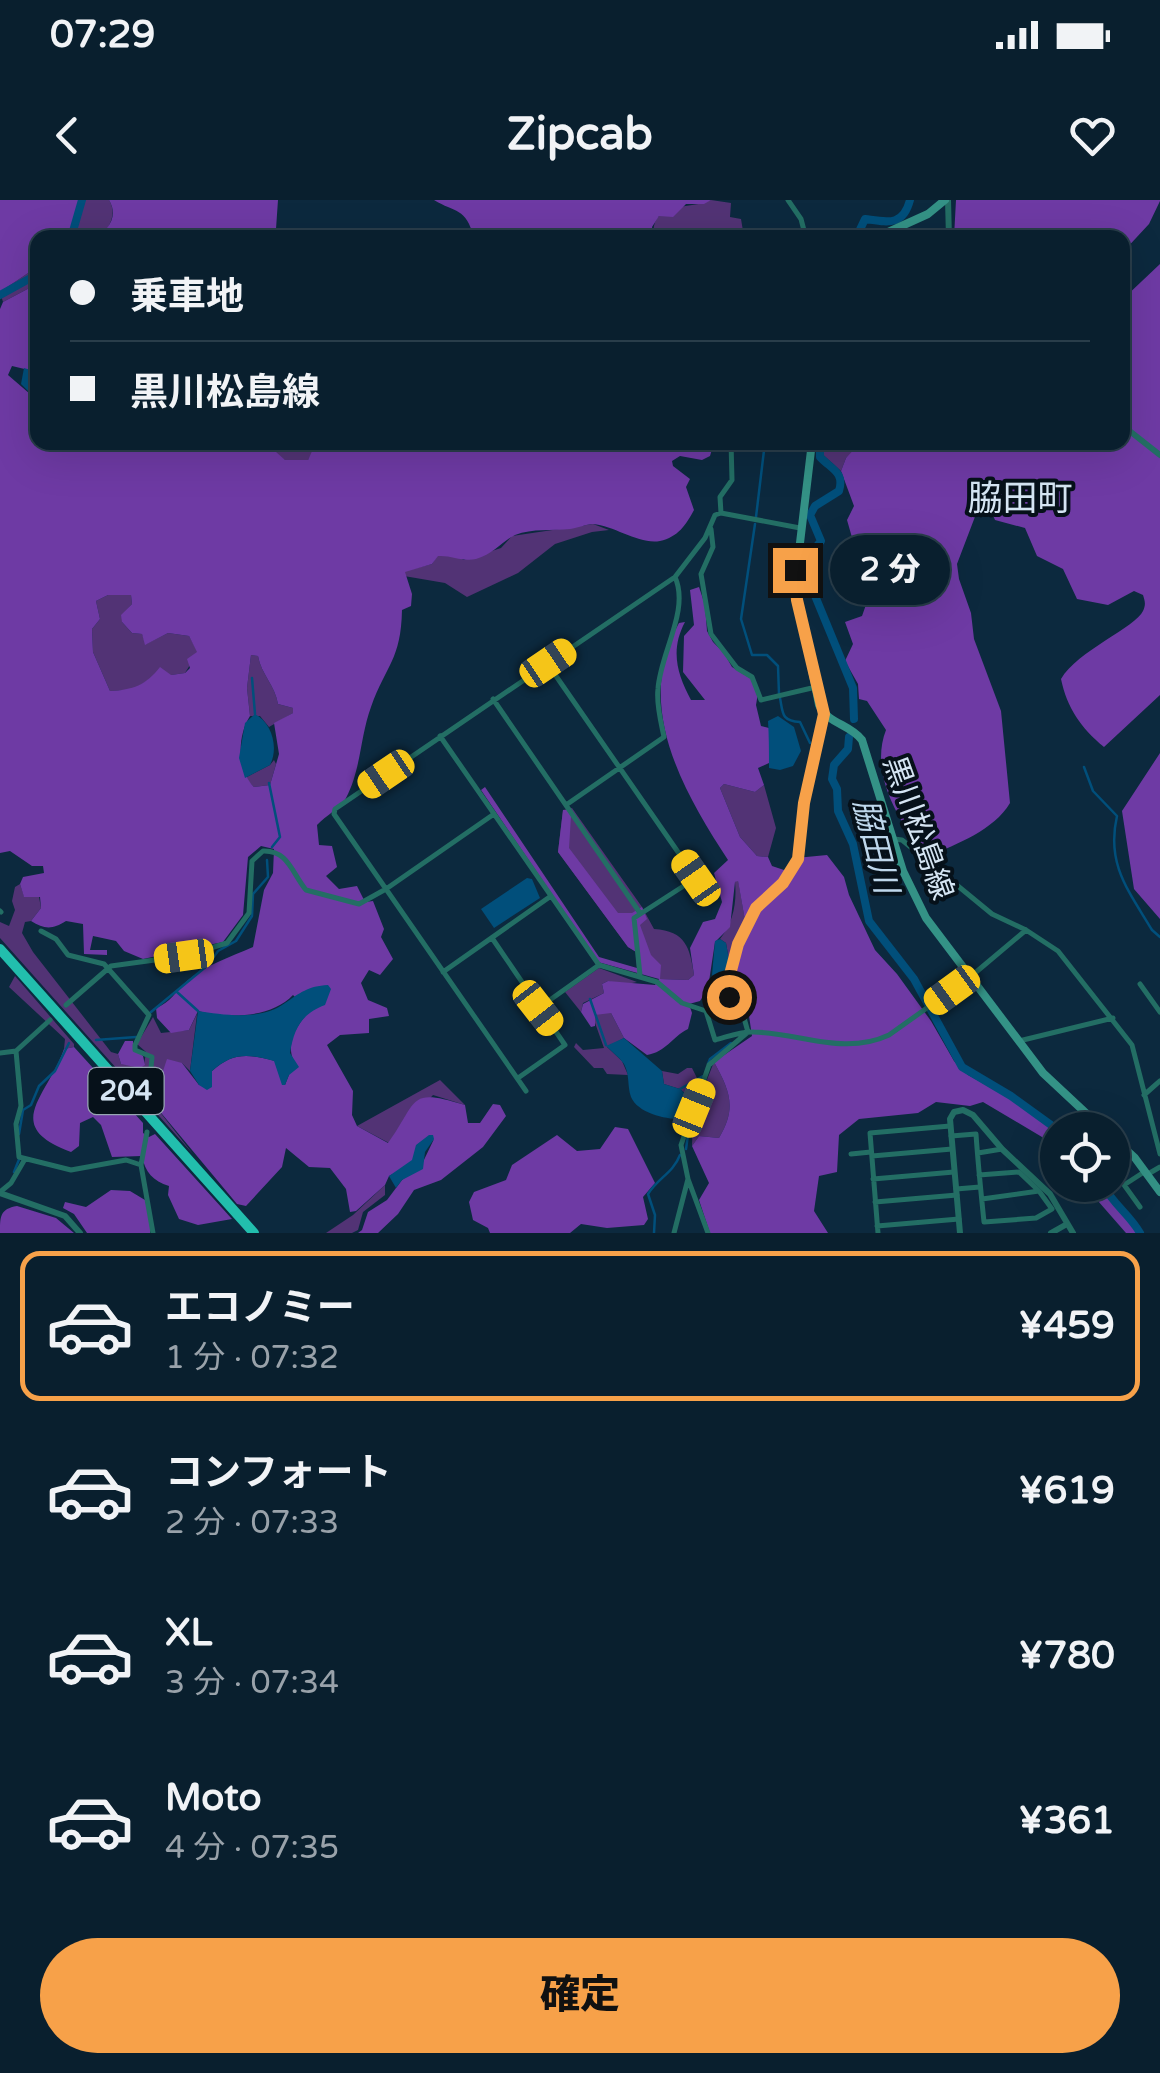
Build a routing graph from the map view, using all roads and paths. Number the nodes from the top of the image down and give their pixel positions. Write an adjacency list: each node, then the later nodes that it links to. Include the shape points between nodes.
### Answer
1 (788, 200): 3 (street)
2 (946, 200): 4 (main road); 5 (street)
3 (804, 230)
4 (893, 230)
5 (948, 230)
6 (1130, 431): 9 (street)
7 (731, 450): 10 (street, via 732,480 720,497)
8 (811, 450): 12 (main road)
9 (1160, 455)
10 (721, 513): 11 (street); 12 (street)
11 (710, 528): 15 (street); 17 (street, via 713,547 701,574 714,642 752,677 761,700)
12 (800, 528): 14 (main road)
13 (812, 554): 14 (street)
14 (796, 561): 17 (main road, via 797,600)
15 (675, 577): 16 (street); 21 (street, via 677,614 657,692 664,738)
16 (548, 663): 18 (street); 21 (street)
17 (816, 688): 19 (main road)
18 (493, 699): 20 (street); 23 (street)
19 (824, 714): 22 (street); 25 (main road, 黒川松島線, via 862,740)
20 (440, 736): 24 (street); 26 (street, via 335,809)
21 (620, 769): 23 (street); 28 (street, via 696,878)
22 (804, 803): 44 (street, via 794,868 756,908 734,954 727,990)
23 (566, 805): 28 (street)
24 (494, 814): 26 (street); 27 (street)
25 (894, 839): 29 (street, via 992,914); 37 (main road, 黒川松島線, via 912,893)
26 (386, 889): 34 (street, via 359,904 316,894 302,886 284,856 263,851 252,861 248,917 227,943); 35 (street)
27 (551, 896): 31 (street); 33 (street)
28 (640, 913): 36 (street, via 633,924)
29 (1026, 930): 37 (street); 42 (street, via 1058,951)
30 (42, 931): 34 (street, via 68,955)
31 (492, 938): 35 (street); 40 (street)
32 (0, 948): 85 (highway, 204)
33 (599, 966): 36 (street); 40 (street)
34 (107, 968): 39 (street); 52 (street, via 149,1015 135,1046 152,1058)
35 (443, 972): 48 (street)
36 (640, 976): 44 (street, via 706,1011 715,1040)
37 (969, 978): 44 (street, via 888,1035 860,1044); 45 (main road, 黒川松島線)
38 (1140, 984): 41 (street)
39 (66, 1005)
40 (538, 1008): 48 (street, via 565,1045)
41 (1160, 1012)
42 (1113, 1018): 45 (street); 51 (street, via 1132,1045)
43 (50, 1020): 46 (street)
44 (748, 1032): 70 (street, via 709,1065 688,1119)
45 (1016, 1042): 53 (main road, 黒川松島線)
46 (16, 1051): 47 (street); 64 (street)
47 (0, 1054)
48 (518, 1078): 50 (street)
49 (1160, 1080): 51 (street)
50 (526, 1091)
51 (1144, 1094): 63 (street)
52 (148, 1100)
53 (1085, 1112)
54 (950, 1126): 56 (street); 58 (street, via 954,1112 968,1112); 61 (street, via 870,1134)
55 (147, 1132): 65 (street)
56 (951, 1136): 57 (street); 59 (street, via 976,1134)
57 (952, 1148): 61 (street); 67 (street)
58 (1002, 1149): 59 (street); 81 (street, via 1050,1194)
59 (978, 1153): 69 (street)
60 (851, 1154): 61 (street)
61 (871, 1154): 71 (street)
62 (1130, 1154): 68 (main road)
63 (1160, 1154)
64 (22, 1158): 65 (street, via 72,1170 126,1160); 74 (street, via 12,1183)
65 (141, 1165): 84 (street)
66 (1160, 1167): 68 (street)
67 (954, 1172): 71 (street); 75 (street)
68 (1148, 1172): 76 (main road); 79 (street, via 1123,1183)
69 (980, 1175): 72 (street); 73 (street, via 1019,1172)
70 (688, 1179): 86 (street); 87 (street)
71 (873, 1179): 78 (street)
72 (980, 1186): 75 (street); 77 (street)
73 (1039, 1191): 77 (street); 77 (street, via 1052,1209 1036,1218 984,1222)
74 (0, 1192): 83 (street, via 65,1216)
75 (956, 1192): 78 (street); 80 (street)
76 (1160, 1192)
77 (982, 1199)
78 (875, 1202): 82 (street)
79 (1140, 1206)
80 (959, 1220): 82 (street); 88 (street)
81 (1067, 1224): 89 (street); 90 (street)
82 (878, 1230)
83 (80, 1233)
84 (153, 1233)
85 (254, 1233)
86 (674, 1233)
87 (708, 1233)
88 (960, 1233)
89 (1051, 1233)
90 (1073, 1233)

